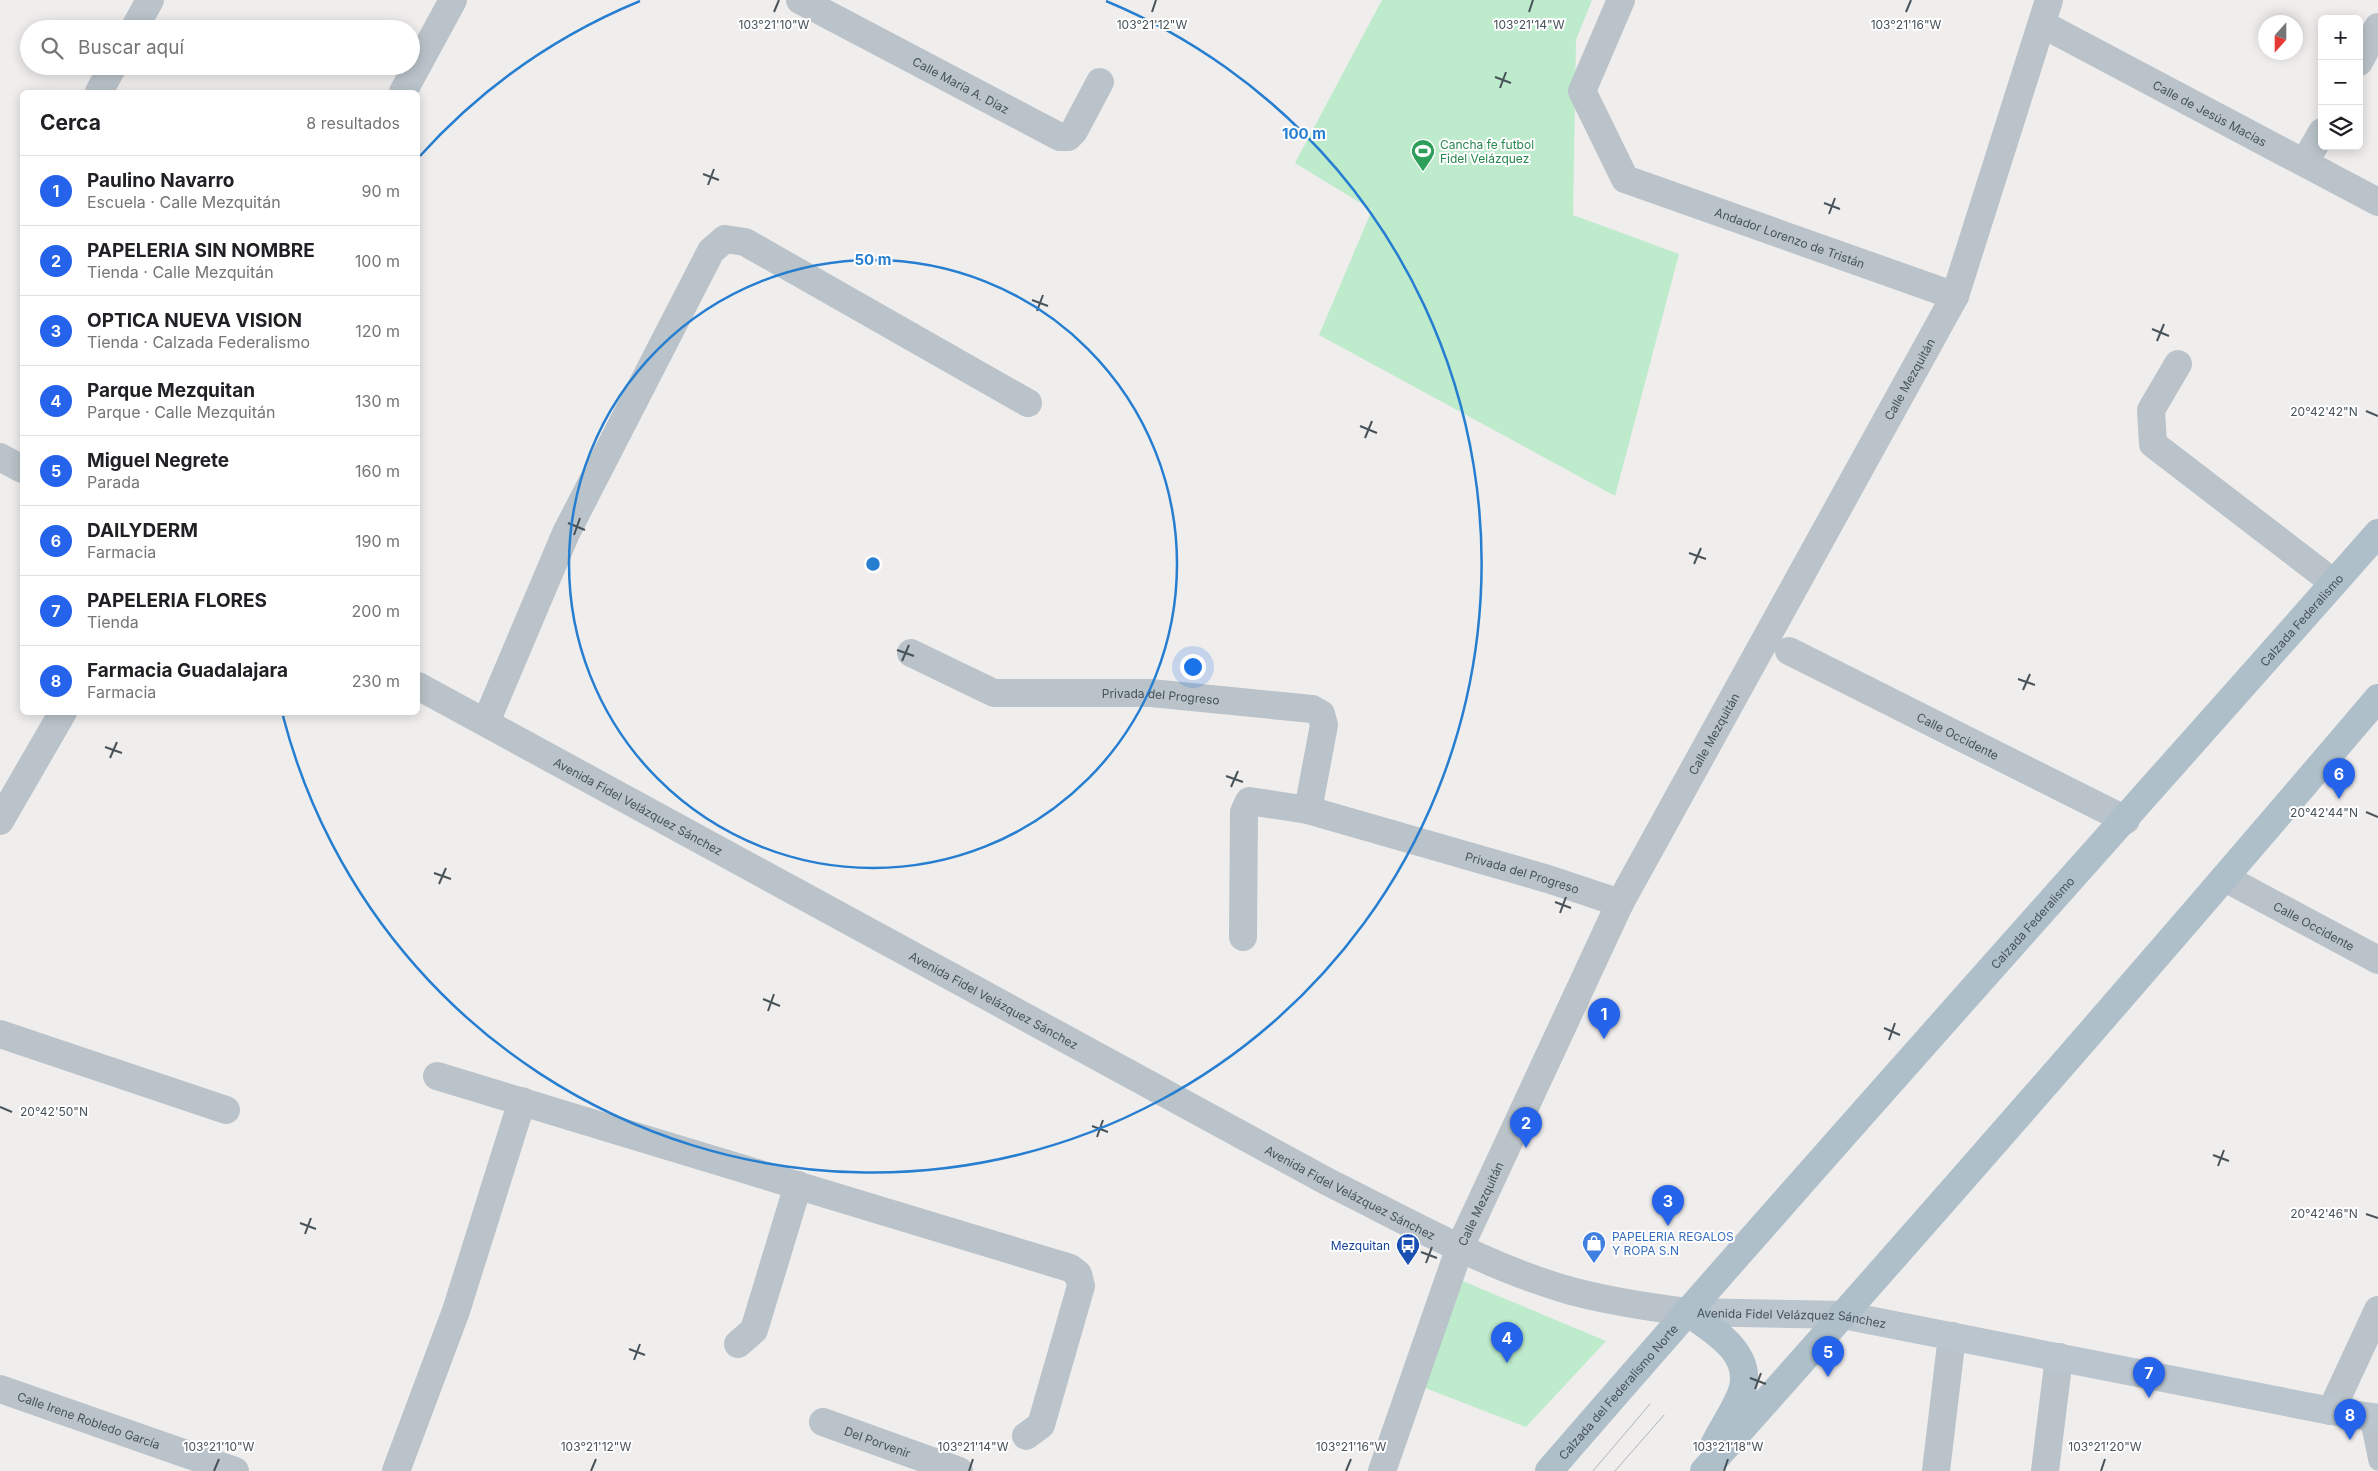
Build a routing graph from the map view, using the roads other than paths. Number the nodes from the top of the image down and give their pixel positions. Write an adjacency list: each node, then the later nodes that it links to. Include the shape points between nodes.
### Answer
1 (150, 0): 6 (street)
2 (453, 0): 9 (street)
3 (800, 0): 12 (street, Calle María A. Díaz, via 1060,138 1068,137 1074,131)
4 (1621, 0): 18 (street, Andador Lorenzo de Tristán, via 1582,90 1625,179)
5 (2045, 12): 16 (street, Calle de Jesús Macías); 18 (street, Calle Mezquitán)
6 (139, 20)
7 (2378, 27): 8 (street)
8 (2360, 60)
9 (420, 61)
10 (108, 75): 13 (street)
11 (412, 75): 14 (street)
12 (1100, 82)
13 (100, 90)
14 (404, 90)
15 (2318, 139): 16 (street)
16 (2305, 162): 17 (street, Calle de Jesús Macías)
17 (2378, 202)
18 (1955, 296): 35 (street, Calle Mezquitán)
19 (2178, 364): 24 (street, via 2151,410 2152,444)
20 (1028, 403): 30 (street, via 744,242 725,239 711,251 566,533)
21 (0, 457): 22 (street)
22 (20, 468)
23 (2378, 533): 24 (main road, Calzada Federalismo)
24 (2334, 583): 32 (main road, Calzada Federalismo)
25 (1789, 651): 32 (street, Calle Occidente)
26 (911, 653): 31 (street, Privada del Progreso, via 994,693 1151,693 1312,709 1321,714 1324,725)
27 (420, 687): 30 (street, Avenida Fidel Velázquez Sánchez)
28 (2378, 698): 34 (main road)
29 (60, 715): 33 (street)
30 (486, 722): 43 (street, Avenida Fidel Velázquez Sánchez, via 1328,1182)
31 (1308, 810): 35 (street, Privada del Progreso); 36 (street, Privada del Progreso, via 1249,801 1244,812)
32 (2126, 820): 45 (main road, Calzada Federalismo)
33 (0, 821)
34 (2225, 878): 37 (street, Calle Occidente); 46 (main road)
35 (1620, 903): 43 (street, Calle Mezquitán)
36 (1242, 937)
37 (2378, 960)
38 (0, 1034): 41 (street)
39 (437, 1076): 40 (street)
40 (522, 1101): 42 (street); 57 (street, via 456,1311)
41 (226, 1110)
42 (798, 1185): 48 (street, via 754,1330); 54 (street, via 1070,1268 1078,1274 1082,1286 1041,1425)
43 (1460, 1247): 45 (street, Avenida Fidel Velázquez Sánchez, via 1570,1291 1628,1304); 59 (street, Calle Mezquitán)
44 (2378, 1310): 51 (street)
45 (1687, 1312): 46 (main road, Avenida Fidel Velázquez Sánchez); 60 (main road, Calzada del Federalismo Norte); 61 (main road, via 1735,1349 1742,1366 1741,1393)
46 (1843, 1315): 47 (main road, Avenida Fidel Velázquez Sánchez); 61 (main road)
47 (1952, 1336): 49 (main road, Avenida Fidel Velázquez Sánchez); 62 (street)
48 (738, 1344)
49 (2059, 1357): 51 (main road, Avenida Fidel Velázquez Sánchez); 63 (street)
50 (0, 1389): 56 (street, Calle Irene Robledo García)
51 (2331, 1411): 52 (main road, Avenida Fidel Velázquez Sánchez)
52 (2374, 1418): 55 (lane)
53 (823, 1422): 58 (street, Del Porvenir)
54 (1026, 1436)
55 (2378, 1461)
56 (235, 1471)
57 (396, 1471)
58 (959, 1471)
59 (1382, 1471)
60 (1549, 1471)
61 (1703, 1471)
62 (1936, 1471)
63 (2045, 1471)

